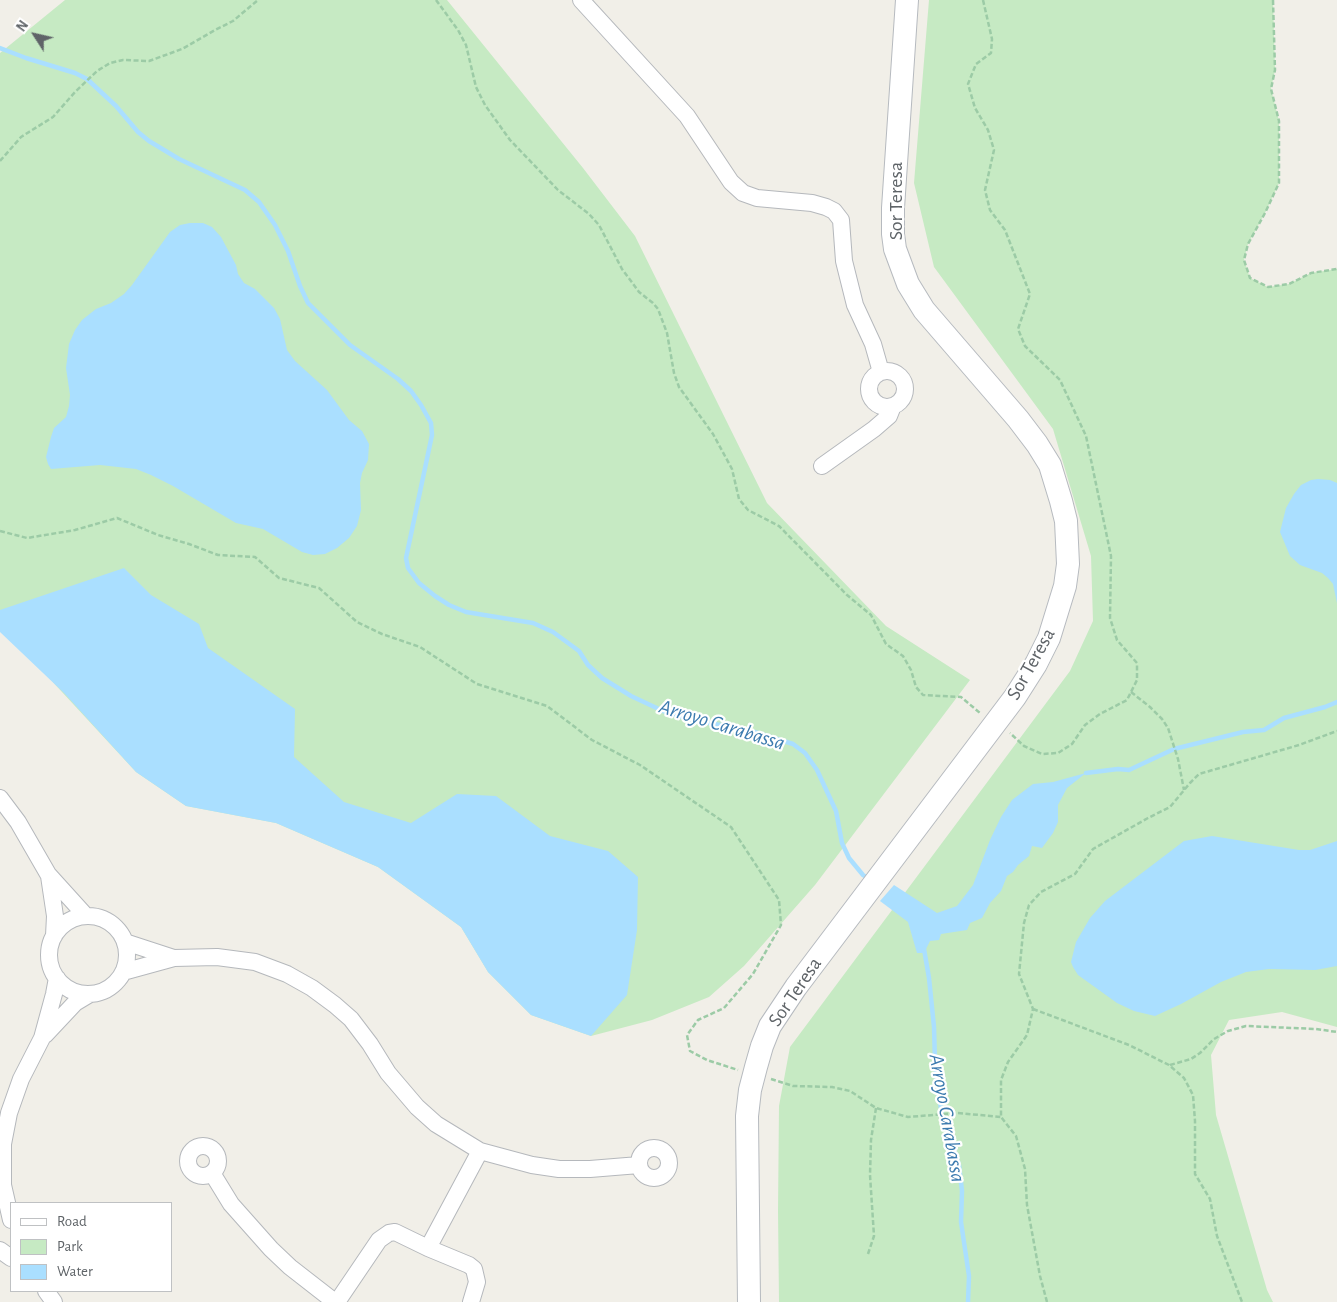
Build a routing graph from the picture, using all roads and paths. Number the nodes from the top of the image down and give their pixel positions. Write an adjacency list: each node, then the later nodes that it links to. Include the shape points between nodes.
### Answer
1 (258, 0): 7 (path, via 234,21 182,50 149,61 110,63 97,71 53,117 21,137)
2 (436, 0): 14 (path, via 466,45 476,87 485,105 510,140 558,190 599,225 622,269 639,292 658,309 668,333 674,373 680,387 714,434 732,469 739,499 748,510 779,526 848,596 872,615 886,644 903,656 916,687 923,695 961,697)
3 (581, 0): 9 (street, via 687,116 731,182 757,198 812,202 834,211 841,220 844,261 855,305)
4 (907, 0): 43 (street, Sor Teresa, via 893,208 895,249 908,284 924,310 1018,419 1050,465 1066,521 1068,564 1065,586 1049,638 1016,697 780,1010 765,1039 747,1116)
5 (984, 0): 13 (path, via 992,39 991,53 976,64 968,84 994,150 985,190 990,210 1005,230 1030,294 1018,329 1025,346 1060,380 1086,436 1111,556 1110,618 1117,640 1137,663 1137,680)
6 (1273, 0): 8 (path, via 1275,70 1271,89 1279,121 1279,183 1248,244 1244,260 1250,278 1268,287 1289,284 1311,273)
7 (0, 161)
8 (1337, 269)
9 (882, 372): 10 (street, via 895,373 904,383 903,397); 10 (street, via 872,381 870,394 879,405)
10 (893, 406): 11 (street, via 888,416 874,429)
11 (822, 466)
12 (0, 531): 31 (path, via 27,538 75,530 117,518 218,555 255,557 279,578 319,588 357,622 420,648 478,684 547,706 592,740 640,765 731,827 779,900 781,925 742,988 724,1008 698,1020 687,1035 690,1051)
13 (1131, 692): 16 (path, via 1127,700 1100,714 1085,726 1072,744 1058,753 1042,754 1024,746); 17 (path, via 1162,719 1173,739)
14 (983, 715)
15 (1337, 731): 17 (path, via 1199,774)
16 (1010, 733)
17 (1184, 790): 27 (path, via 1170,807 1093,849 1075,874 1040,892 1029,905 1024,923 1020,974)
18 (0, 798): 19 (street)
19 (48, 874): 20 (street); 21 (street, via 55,916)
20 (86, 916): 21 (street, via 73,919); 22 (street, via 110,922)
21 (54, 936): 25 (street, via 49,958)
22 (125, 942): 23 (street); 24 (street, via 127,962)
23 (174, 958): 24 (street); 35 (street, via 217,957 255,962 312,988 351,1019 416,1107 436,1124)
24 (123, 972): 26 (street, via 109,988)
25 (56, 978): 26 (street, via 66,987); 29 (street)
26 (90, 994): 29 (street, via 75,1003)
27 (1033, 1008): 30 (path, via 1129,1044); 34 (path, via 1027,1036 1008,1062 1001,1080)
28 (1337, 1032): 30 (path, via 1246,1026 1214,1039 1191,1059)
29 (42, 1038): 38 (street, via 21,1079 3,1144 3,1185)
30 (1169, 1065): 45 (path, via 1184,1078 1193,1095 1195,1174 1210,1199 1216,1236)
31 (739, 1070)
32 (766, 1078): 33 (path, via 793,1086 850,1091)
33 (876, 1108): 34 (path, via 908,1117 958,1113); 40 (path, via 870,1140 874,1236)
34 (1001, 1117): 44 (path, via 1016,1136 1025,1169 1027,1205)
35 (480, 1151): 36 (street, via 559,1169 590,1170); 39 (street)
36 (639, 1165)
37 (212, 1173): 41 (street, via 231,1204 271,1249)
38 (10, 1216)
39 (428, 1248): 41 (street, via 395,1232 383,1236); 42 (street, via 474,1269 477,1282)
40 (868, 1254)
41 (336, 1302)
42 (471, 1302)
43 (749, 1302)
44 (1047, 1302)
45 (1242, 1302)

